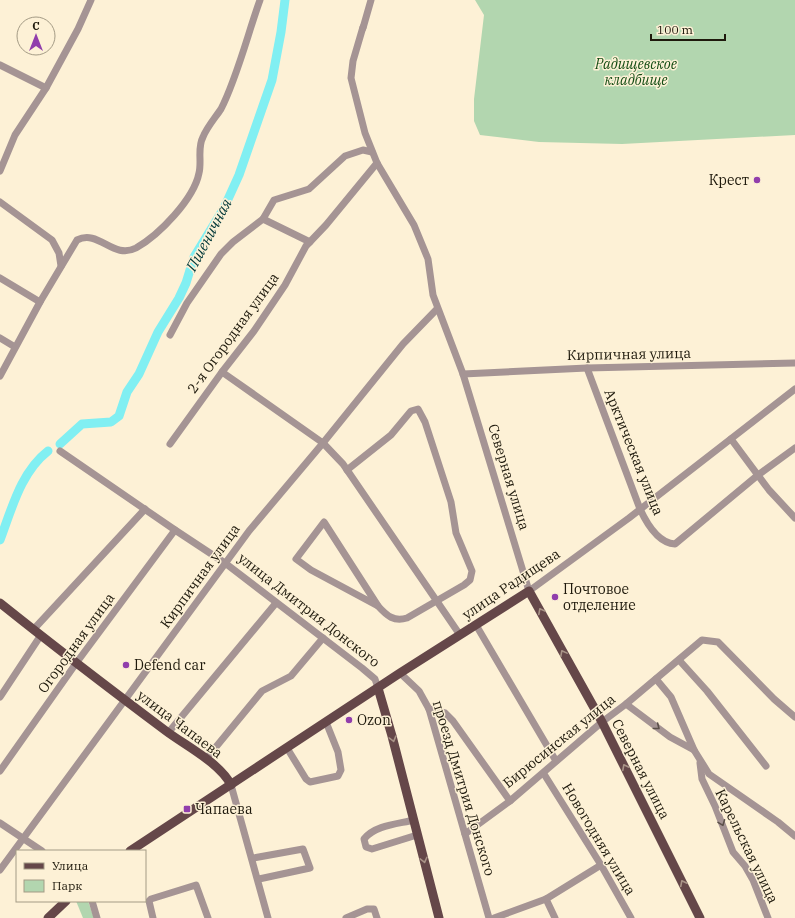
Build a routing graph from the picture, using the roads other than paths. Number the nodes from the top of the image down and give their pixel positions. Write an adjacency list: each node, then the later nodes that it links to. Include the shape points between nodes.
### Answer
1 (91, 0): 5 (street)
2 (260, 0): 12 (street, via 221,109 202,137 200,171 189,196 158,232 137,247 118,250 93,237 85,236 77,240)
3 (370, 0): 6 (street, Северная улица, via 353,61 351,78)
4 (0, 65): 5 (street)
5 (46, 88): 8 (street, via 15,135)
6 (372, 152): 7 (street, Северная улица); 10 (street, via 363,150 345,156 309,189 274,200)
7 (377, 163): 11 (street, 2-я Огородная улица); 15 (street, Северная улица, via 414,225 428,259)
8 (0, 171)
9 (0, 202): 12 (street, via 52,240 59,253)
10 (263, 219): 11 (street); 16 (street, via 221,254 187,303)
11 (310, 242): 21 (street, 2-я Огородная улица, via 254,331)
12 (61, 266): 14 (street)
13 (0, 278): 14 (street)
14 (40, 302): 18 (street)
15 (437, 309): 22 (street, Северная улица); 26 (street, Кирпичная улица, via 403,344)
16 (170, 335)
17 (0, 338): 18 (street)
18 (15, 347): 23 (street)
19 (795, 363): 20 (street, Кирпичная улица)
20 (587, 368): 22 (street, Кирпичная улица); 33 (street, Арктическая улица)
21 (222, 372): 26 (street); 27 (street, 2-я Огородная улица)
22 (463, 374): 37 (street, Северная улица)
23 (0, 376)
24 (795, 389): 25 (street, улица Радищева)
25 (731, 439): 31 (street); 33 (street, улица Радищева)
26 (323, 443): 30 (street); 36 (street, Кирпичная улица)
27 (170, 444)
28 (795, 448): 31 (street)
29 (60, 451): 32 (street, улица Дмитрия Донского)
30 (347, 470): 38 (street); 38 (street, via 391,435 411,411 418,409 425,422 451,502 456,533 472,571 470,580)
31 (758, 475): 33 (street, Арктическая улица, via 675,544 663,540 645,520); 34 (street)
32 (144, 509): 35 (street, улица Дмитрия Донского); 43 (street)
33 (640, 509): 37 (street, улица Радищева)
34 (795, 518)
35 (174, 530): 36 (street, улица Дмитрия Донского); 47 (street, Огородная улица)
36 (225, 563): 40 (street, улица Дмитрия Донского); 52 (street, Кирпичная улица)
37 (529, 591): 42 (main road, улица Радищева); 57 (main road, Северная улица, one-way to 37)
38 (436, 601): 41 (street, via 398,621); 44 (street)
39 (0, 603): 43 (main road, улица Чапаева)
40 (276, 603): 45 (street, улица Дмитрия Донского); 58 (street)
41 (378, 606): 41 (street, via 311,570 296,559 324,522)
42 (476, 625): 44 (main road, улица Радищева); 63 (street)
43 (37, 633): 47 (main road, улица Чапаева); 51 (street)
44 (460, 635): 48 (main road, улица Радищева)
45 (323, 638): 50 (street, улица Дмитрия Донского, via 375,679); 61 (street, via 291,676 262,691)
46 (678, 660): 49 (street, Бирюсинская улица); 55 (street, Бирюсинская улица, via 702,640 718,642); 64 (street, via 707,690)
47 (77, 662): 52 (main road, улица Чапаева); 65 (street, Огородная улица)
48 (400, 673): 50 (main road, улица Радищева); 54 (street, проезд Дмитрия Донского, via 419,691)
49 (656, 679): 53 (street, Бирюсинская улица); 60 (street, via 671,698)
50 (378, 688): 56 (main road, улица Радищева); 69 (main road, улица Дмитрия Донского, one-way to 69)
51 (0, 697)
52 (126, 700): 58 (main road, улица Чапаева); 74 (street, Кирпичная улица)
53 (626, 704): 57 (street, Бирюсинская улица); 60 (street, one-way to 60, via 670,737)
54 (429, 709): 68 (street, Бирюсинская улица, via 445,713 453,721); 71 (street, проезд Дмитрия Донского)
55 (795, 717)
56 (326, 722): 59 (main road, улица Радищева); 59 (street, via 338,752 341,770 338,776 310,782)
57 (602, 722): 63 (street, Бирюсинская улица); 96 (main road, Северная улица, one-way to 57)
58 (168, 733): 61 (main road, улица Чапаева)
59 (287, 748): 67 (main road, улица Радищева)
60 (694, 750): 62 (street)
61 (206, 759): 67 (main road, улица Чапаева, via 228,778)
62 (700, 760): 73 (street, via 709,774); 97 (street, Карельская улица, one-way to 97, via 702,779 707,792 733,852 753,880)
63 (556, 761): 66 (street, Бирюсинская улица)
64 (766, 766)
65 (0, 771)
66 (544, 774): 68 (street, Бирюсинская улица); 78 (street, Новогодняя улица)
67 (231, 785): 76 (main road, улица Радищева); 77 (street, улица Чапаева)
68 (510, 801): 71 (street)
69 (414, 820): 72 (main road, улица Дмитрия Донского); 72 (street, via 384,827 369,833 364,839 366,847 372,849)
70 (0, 823): 74 (street)
71 (465, 834): 92 (street, проезд Дмитрия Донского)
72 (417, 835): 91 (main road, улица Дмитрия Донского, one-way to 91)
73 (795, 836)
74 (24, 838): 75 (street); 79 (street, Кирпичная улица)
75 (41, 850)
76 (132, 850)
77 (253, 858): 80 (street, улица Чапаева); 80 (street, via 303,849 307,856 310,868)
78 (601, 865): 81 (street); 95 (street, Новогодняя улица)
79 (0, 870)
80 (259, 879): 88 (street, улица Чапаева)
81 (546, 899): 93 (street); 94 (street)
82 (65, 902): 84 (main road)
83 (92, 902): 85 (street)
84 (48, 918)
85 (97, 918)
86 (153, 918): 87 (street, via 149,901 151,899 196,885)
87 (208, 918)
88 (268, 918)
89 (346, 918): 90 (street, via 366,909 374,910)
90 (377, 918)
91 (439, 918)
92 (489, 918)
93 (494, 918)
94 (555, 918)
95 (631, 918)
96 (700, 918)
97 (768, 918)

